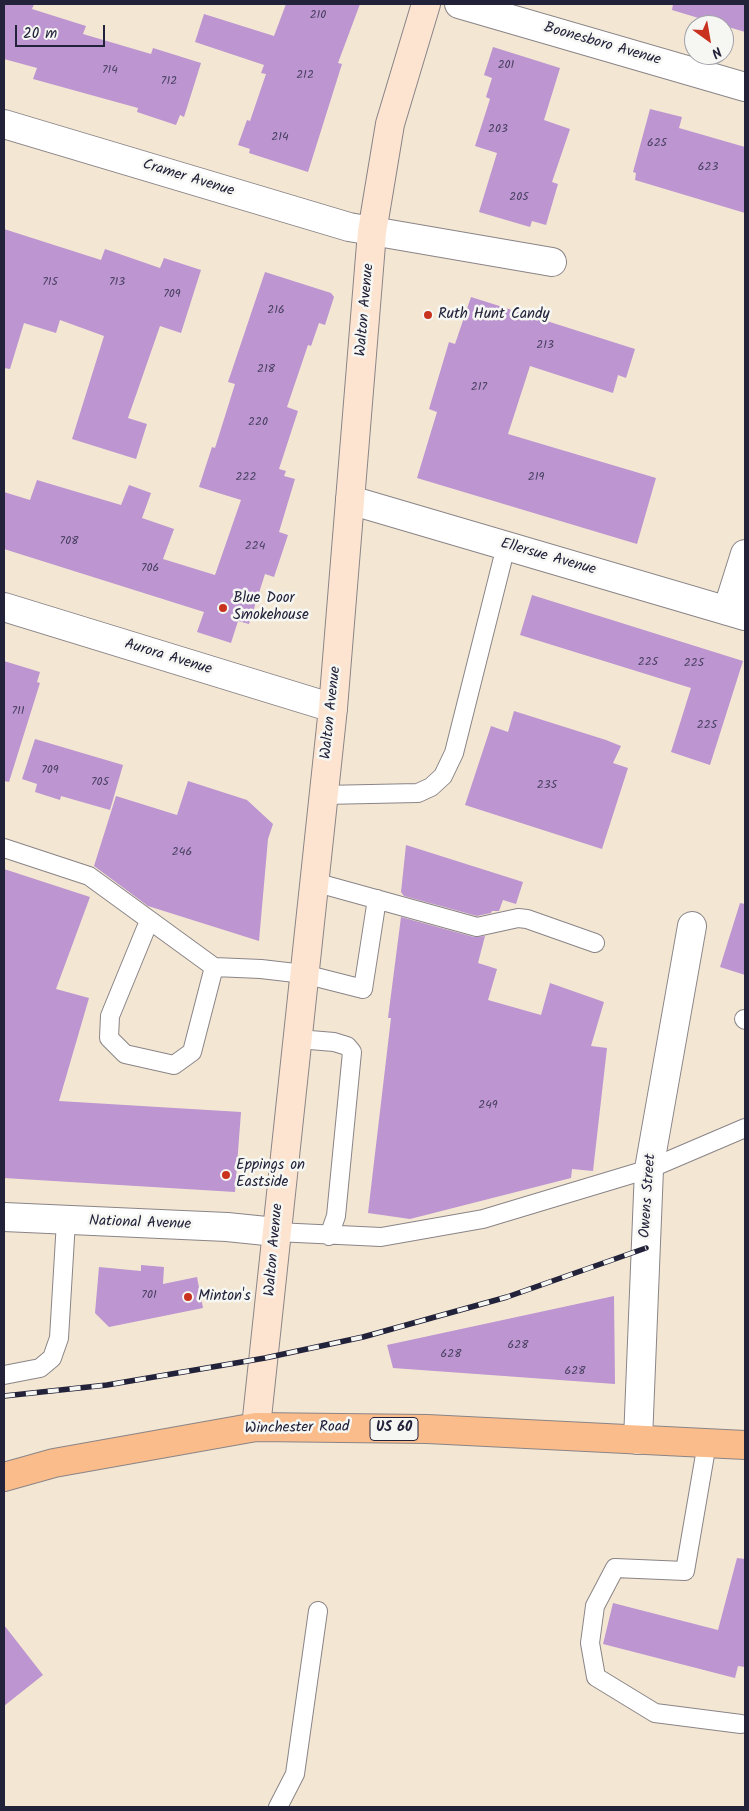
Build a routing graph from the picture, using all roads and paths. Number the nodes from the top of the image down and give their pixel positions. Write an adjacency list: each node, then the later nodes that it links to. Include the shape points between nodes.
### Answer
1 (426, 4): 5 (street, Walton Avenue, via 390,124)
2 (459, 4): 3 (street, Boonesboro Avenue)
3 (745, 87)
4 (4, 124): 5 (street, Cramer Avenue)
5 (372, 232): 6 (street, Cramer Avenue); 7 (street, Walton Avenue)
6 (552, 262)
7 (350, 500): 8 (street, Ellersue Avenue); 12 (street, Walton Avenue)
8 (506, 546): 11 (street, Ellersue Avenue); 13 (lane, via 454,753 443,776 418,793)
9 (745, 554): 11 (street)
10 (4, 607): 12 (street, Aurora Avenue)
11 (736, 613)
12 (333, 708): 13 (street, Walton Avenue)
13 (323, 795): 15 (street, Walton Avenue)
14 (4, 848): 17 (lane, via 90,876)
15 (314, 882): 16 (lane); 21 (street, Walton Avenue)
16 (377, 899): 19 (lane, via 476,927 518,918); 21 (lane, via 363,989)
17 (149, 921): 20 (lane); 20 (lane, via 110,1016 109,1038 126,1054 174,1065 192,1052)
18 (692, 926): 24 (street, Owens Street)
19 (595, 944)
20 (214, 967): 21 (lane)
21 (304, 974): 22 (street, Walton Avenue)
22 (298, 1039): 27 (street, Walton Avenue); 28 (lane, via 334,1042 347,1046 352,1052 336,1216)
23 (745, 1128): 24 (lane)
24 (649, 1169): 28 (lane, via 474,1220 381,1237); 31 (street, Owens Street)
25 (4, 1217): 26 (street, National Avenue)
26 (66, 1220): 27 (street, National Avenue); 29 (lane, via 59,1338 52,1358 40,1368)
27 (276, 1232): 28 (lane); 30 (street, Walton Avenue)
28 (329, 1236)
29 (4, 1375)
30 (256, 1427): 31 (main road, Winchester Road / US 60, via 427,1430); 34 (main road, Winchester Road / US 60, via 54,1462)
31 (638, 1440): 32 (main road, Winchester Road / US 60)
32 (707, 1443): 33 (main road, Winchester Road / US 60); 36 (lane, via 685,1571 615,1568 595,1606 590,1643 596,1677 655,1713)
33 (745, 1446)
34 (4, 1477)
35 (318, 1610): 37 (lane, via 295,1774)
36 (741, 1724)
37 (278, 1807)

